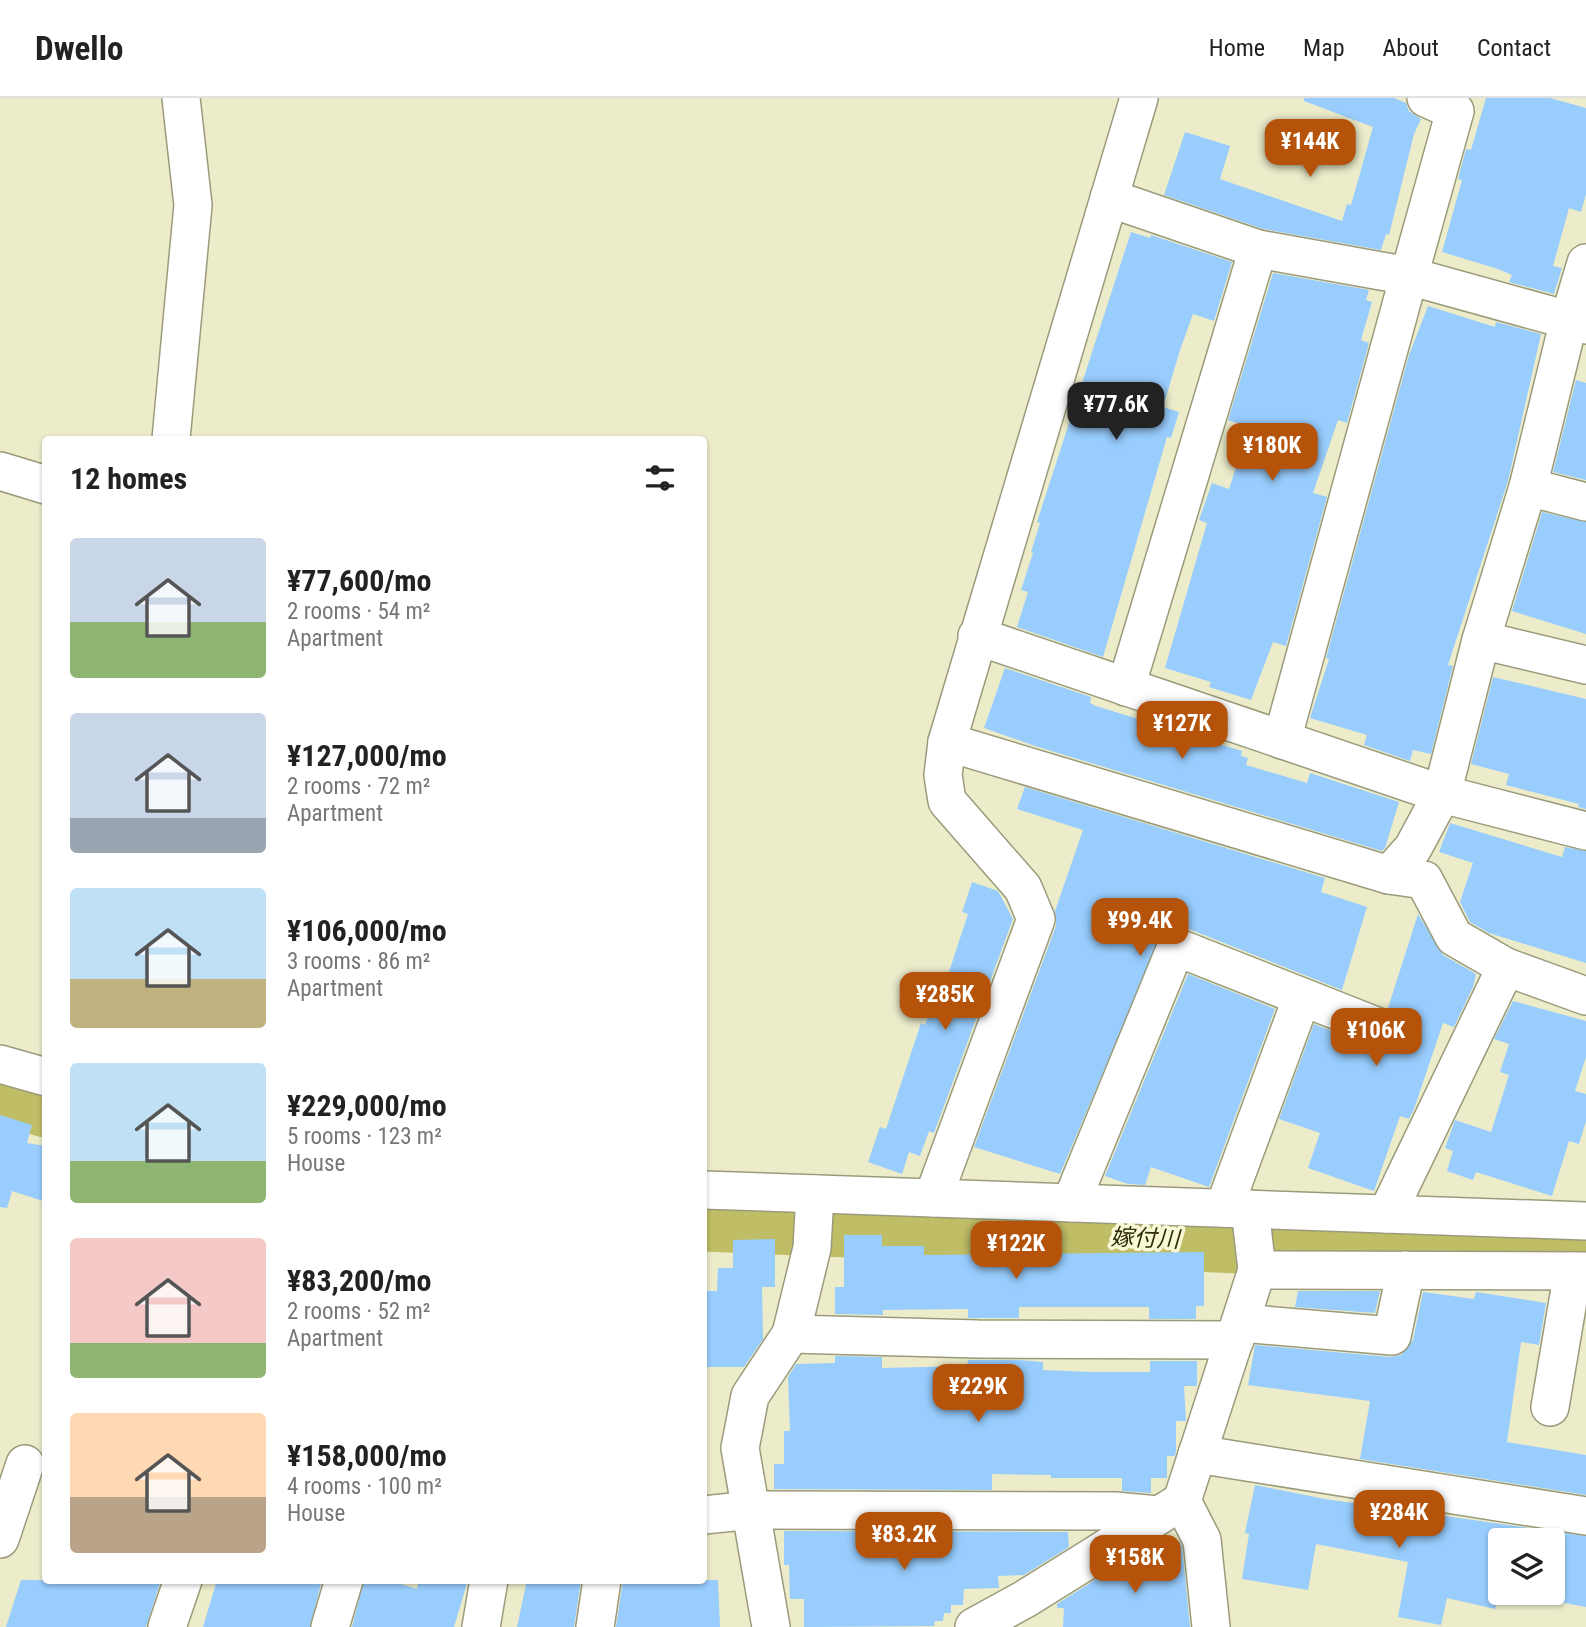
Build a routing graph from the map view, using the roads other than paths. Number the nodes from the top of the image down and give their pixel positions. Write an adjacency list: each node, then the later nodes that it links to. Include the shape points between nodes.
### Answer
1 (181, 98): 9 (street, via 193,205)
2 (1139, 98): 4 (street)
3 (1447, 102): 7 (street)
4 (1109, 198): 5 (street); 14 (street)
5 (1258, 249): 7 (street); 17 (street)
6 (1586, 263): 8 (street)
7 (1409, 276): 8 (street); 18 (street)
8 (1577, 322): 12 (street)
9 (171, 436)
10 (0, 471): 11 (street)
11 (42, 484)
12 (1528, 487): 13 (street); 15 (street)
13 (1586, 502)
14 (977, 636): 17 (street); 19 (street)
15 (1481, 640): 16 (street); 20 (street)
16 (1586, 664)
17 (1126, 687): 18 (street)
18 (1282, 740): 20 (street)
19 (947, 741): 22 (street); 31 (street, via 943,775 947,801 1023,888 1037,919)
20 (1442, 794): 21 (street); 22 (street, via 1413,848)
21 (1586, 831)
22 (1389, 875): 23 (street, via 1423,880 1454,937)
23 (1506, 967): 24 (street); 34 (street)
24 (1586, 996)
25 (1302, 997): 26 (street); 32 (street, via 1175,947); 33 (street)
26 (1381, 1028)
27 (0, 1065): 28 (street)
28 (42, 1076)
29 (707, 1190): 30 (street)
30 (815, 1194): 31 (street); 40 (street, via 812,1248)
31 (933, 1198): 32 (street)
32 (1070, 1203): 33 (street)
33 (1237, 1209): 34 (street); 36 (street)
34 (1387, 1214): 35 (street)
35 (1586, 1221)
36 (1257, 1270): 37 (street); 39 (street)
37 (1406, 1270): 38 (street); 39 (street, via 1392,1336)
38 (1580, 1271): 41 (street)
39 (1238, 1331): 40 (street, via 978,1339); 42 (street)
40 (791, 1334): 45 (street, via 750,1396 740,1448)
41 (1550, 1407)
42 (1197, 1454): 44 (street); 47 (street)
43 (24, 1464): 48 (street)
44 (1170, 1508): 45 (street); 53 (street); 60 (street, via 1202,1540)
45 (752, 1510): 46 (street); 58 (street)
46 (707, 1515)
47 (1586, 1516)
48 (0, 1539)
49 (182, 1584): 54 (street)
50 (343, 1584): 55 (street)
51 (488, 1584): 56 (street)
52 (601, 1584): 57 (street)
53 (1025, 1613): 59 (street)
54 (167, 1627)
55 (330, 1627)
56 (481, 1627)
57 (595, 1627)
58 (771, 1627)
59 (974, 1627)
60 (1211, 1627)

